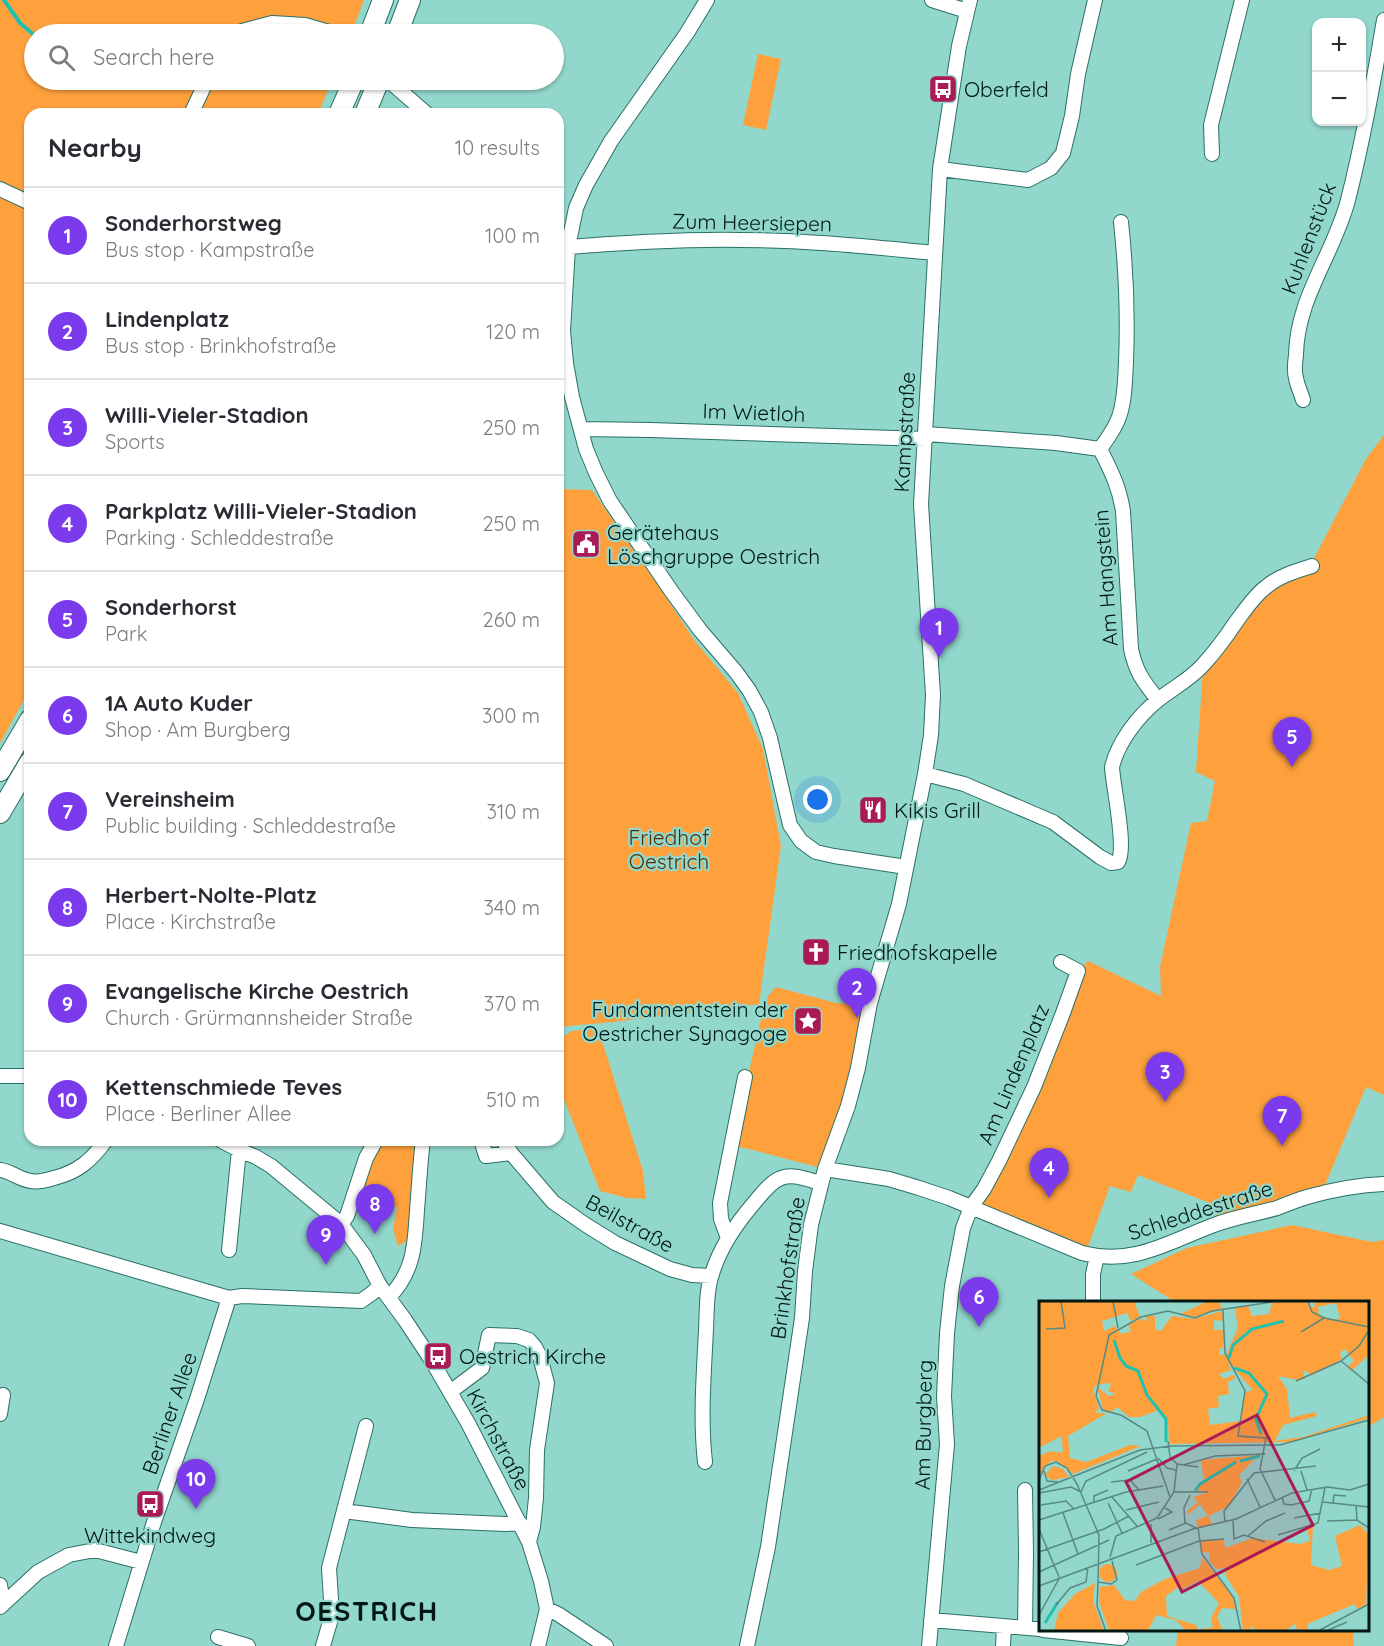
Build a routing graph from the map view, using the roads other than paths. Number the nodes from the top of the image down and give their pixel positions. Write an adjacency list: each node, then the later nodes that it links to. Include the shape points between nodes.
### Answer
1 (383, 0): 11 (highway)
2 (707, 0): 26 (street, via 611,141 586,185)
3 (932, 0): 7 (street)
4 (1095, 0): 22 (street, via 1063,153 1051,168 1028,180)
5 (1242, 0): 21 (street, via 1211,125)
6 (410, 2): 12 (highway)
7 (969, 5): 22 (street, Kampstraße)
8 (1384, 20): 30 (street, Kuhlenstück, via 1348,202 1307,296 1296,339 1295,376)
9 (268, 24): 10 (street)
10 (288, 24)
11 (374, 24)
12 (401, 24)
13 (202, 90): 17 (street)
14 (350, 90): 18 (highway)
15 (377, 90): 19 (highway)
16 (391, 90): 20 (street)
17 (194, 108)
18 (342, 108)
19 (368, 108)
20 (418, 108)
21 (1212, 154)
22 (940, 169): 28 (street, Kampstraße)
23 (0, 189): 24 (street)
24 (24, 200)
25 (1121, 222): 33 (street, via 1127,329 1125,389 1119,417)
26 (564, 244)
27 (564, 247): 28 (street, Zum Heersiepen, via 740,240)
28 (935, 252): 32 (street, Kampstraße)
29 (564, 320): 31 (street, via 565,352)
30 (1303, 400)
31 (581, 429): 32 (street, Im Wietloh); 41 (street, via 610,501 672,592 749,690 761,712 790,825 801,841 816,852)
32 (926, 436): 33 (street); 39 (street, Kampstraße, via 921,520 933,695)
33 (1100, 449): 35 (street, Am Hangstein, via 1120,492 1123,511 1134,666)
34 (1312, 566): 35 (street, via 1282,576 1264,588 1202,666)
35 (1158, 700): 39 (street, via 1139,718 1114,758 1122,844 1118,862 1100,856 1053,822 963,784)
36 (24, 730): 37 (highway)
37 (0, 771)
38 (24, 772): 40 (highway)
39 (925, 774): 41 (street, Kampstraße)
40 (0, 813)
41 (906, 867): 54 (street, Brinkhofstraße, via 870,1003 854,1087)
42 (1061, 962): 58 (street, Am Lindenplatz, via 1078,971 1066,1005 1034,1088)
43 (0, 1076): 44 (street)
44 (24, 1076)
45 (745, 1077): 61 (street, via 720,1203)
46 (102, 1146): 55 (street, via 84,1165 45,1180 32,1182)
47 (231, 1146): 52 (street, Kirchstraße)
48 (373, 1146): 59 (street)
49 (423, 1146): 65 (street, via 410,1265 396,1290)
50 (483, 1146): 53 (street, via 486,1156)
51 (506, 1146): 53 (street, Beilstraße)
52 (239, 1150): 59 (street, Kirchstraße, via 272,1166); 62 (street)
53 (511, 1154): 64 (street, Beilstraße, via 553,1202 585,1225 670,1269)
54 (825, 1169): 56 (street, Brinkhofstraße); 58 (street, Schleddestraße, via 889,1179)
55 (0, 1170)
56 (821, 1183): 61 (street, via 793,1176 773,1182); 93 (street, Brinkhofstraße, via 811,1225 802,1318 768,1547)
57 (1384, 1184): 63 (street, Schleddestraße, via 1306,1197 1215,1224 1143,1252)
58 (971, 1208): 63 (street, Schleddestraße); 81 (street, Am Burgberg, via 963,1228 947,1333 947,1444)
59 (341, 1224): 65 (street, Kirchstraße)
60 (0, 1231): 66 (street)
61 (728, 1238): 64 (street)
62 (229, 1250)
63 (1097, 1257): 67 (street)
64 (711, 1276): 72 (street, via 704,1370)
65 (384, 1292): 66 (street, via 361,1301); 68 (street, Kirchstraße)
66 (230, 1298): 77 (street, Berliner Allee)
67 (1093, 1301)
68 (450, 1392): 75 (street, Kirchstraße); 76 (street, via 482,1368 489,1335 517,1336 535,1347 547,1383)
69 (3, 1395): 70 (street)
70 (0, 1414)
71 (366, 1426): 74 (street)
72 (705, 1462)
73 (1024, 1490): 83 (street)
74 (344, 1511): 75 (street, via 423,1521); 90 (street, via 329,1568 332,1615)
75 (520, 1523): 76 (street, Kirchstraße)
76 (529, 1542): 80 (street, Kirchstraße)
77 (141, 1562): 79 (street, via 95,1550 69,1555 38,1572); 88 (street, Berliner Allee)
78 (0, 1585): 79 (street)
79 (2, 1605)
80 (547, 1609): 91 (street, Kirchstraße); 92 (street)
81 (931, 1620): 82 (street); 94 (street, Am Burgberg)
82 (1004, 1626): 83 (street); 95 (street)
83 (1024, 1628): 84 (street)
84 (1039, 1629)
85 (1060, 1631): 87 (street)
86 (218, 1637): 89 (street)
87 (1121, 1638)
88 (116, 1646)
89 (248, 1646)
90 (323, 1646)
91 (538, 1646)
92 (606, 1646)
93 (747, 1646)
94 (929, 1646)
95 (1003, 1646)

